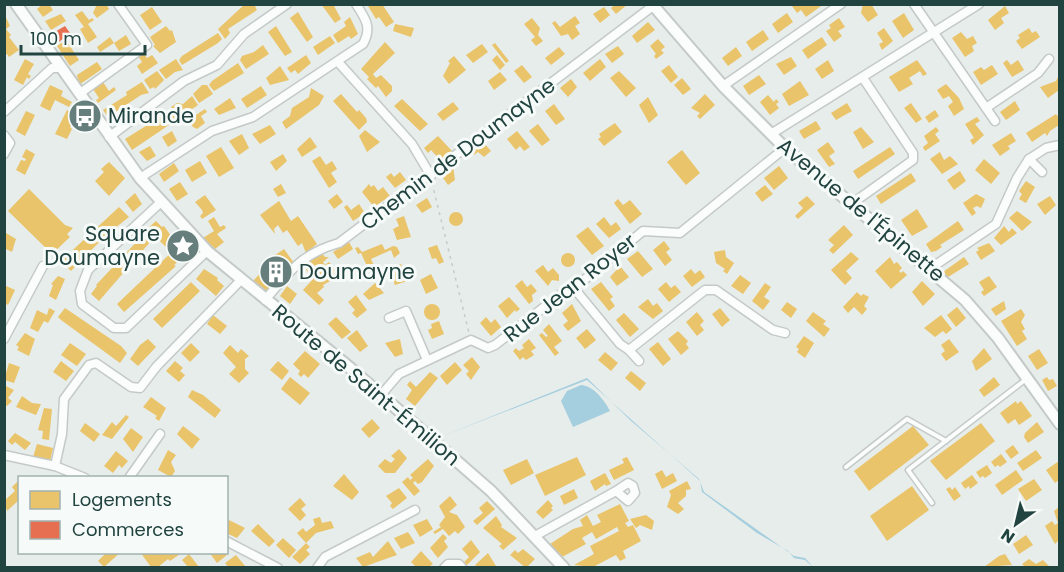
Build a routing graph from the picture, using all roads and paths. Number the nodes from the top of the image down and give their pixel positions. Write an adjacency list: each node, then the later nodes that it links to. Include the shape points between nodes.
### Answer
1 (16, 4): 12 (street, Route de Saint-Émilion)
2 (118, 4): 15 (street, via 147,45)
3 (287, 4): 21 (street, via 244,34 217,65 184,81)
4 (841, 4): 14 (street)
5 (914, 4): 9 (street)
6 (979, 4): 9 (street)
7 (653, 5): 14 (street, Avenue de l'Épinette); 27 (street, Chemin de Doumayne)
8 (358, 7): 11 (street, via 368,24 368,35 363,44)
9 (935, 33): 13 (street); 16 (street)
10 (1049, 59): 16 (street, via 1038,73)
11 (338, 62): 27 (street, via 412,144); 28 (street, via 253,117 212,131)
12 (60, 68): 15 (street, Route de Saint-Émilion); 17 (street, via 52,68)
13 (863, 78): 20 (street); 30 (street, via 913,153 913,160)
14 (723, 86): 20 (street, Avenue de l'Épinette)
15 (79, 94): 21 (street, Route de Saint-Émilion)
16 (986, 108): 18 (street)
17 (4, 112)
18 (995, 121)
19 (4, 135): 24 (street, via 10,143)
20 (771, 135): 23 (street, Avenue de l'Épinette)
21 (109, 137): 28 (street, Route de Saint-Émilion)
22 (1059, 145): 25 (street)
23 (785, 148): 30 (street, Avenue de l'Épinette); 35 (street, Rue Jean Royer, via 680,233 643,231)
24 (4, 154)
25 (1029, 159): 26 (street); 33 (street, via 996,224)
26 (1042, 172)
27 (431, 176): 36 (street, Chemin de Doumayne, via 339,243 300,260); 40 (path)
28 (140, 178): 29 (street, Route de Saint-Émilion)
29 (161, 202): 31 (street, Route de Saint-Émilion); 31 (street, via 88,270 80,291 82,304 114,328 126,328)
30 (850, 205): 33 (street, Avenue de l'Épinette)
31 (207, 251): 34 (street, Route de Saint-Émilion)
32 (43, 266): 39 (street)
33 (931, 268): 44 (street, Avenue de l'Épinette, via 965,300)
34 (241, 280): 36 (street, Route de Saint-Émilion); 50 (street, via 140,388 131,387 96,363 90,365 64,399)
35 (573, 287): 40 (street, Rue Jean Royer, via 495,345 488,348); 41 (street)
36 (265, 300): 45 (street, Route de Saint-Émilion)
37 (389, 318): 42 (street, via 406,311)
38 (785, 333): 41 (street, via 773,330 716,290 705,290)
39 (4, 339)
40 (471, 340): 42 (street)
41 (629, 350): 43 (street)
42 (427, 360): 45 (street, via 399,374)
43 (639, 361)
44 (1028, 378): 46 (street, Avenue de l'Épinette); 48 (lane)
45 (381, 395): 57 (street, Route de Saint-Émilion, via 491,491)
46 (1059, 424)
47 (160, 434): 53 (street)
48 (946, 441): 51 (lane, via 907,419); 55 (lane, via 909,470)
49 (4, 455): 50 (street)
50 (55, 466): 52 (street)
51 (846, 467)
52 (82, 476)
53 (130, 476)
54 (616, 491): 57 (street)
55 (932, 502)
56 (416, 510): 60 (street, via 325,557)
57 (535, 536): 63 (street, Route de Saint-Émilion)
58 (228, 542): 59 (street)
59 (278, 567)
60 (317, 567)
61 (444, 567): 62 (street)
62 (462, 567)
63 (564, 567)

